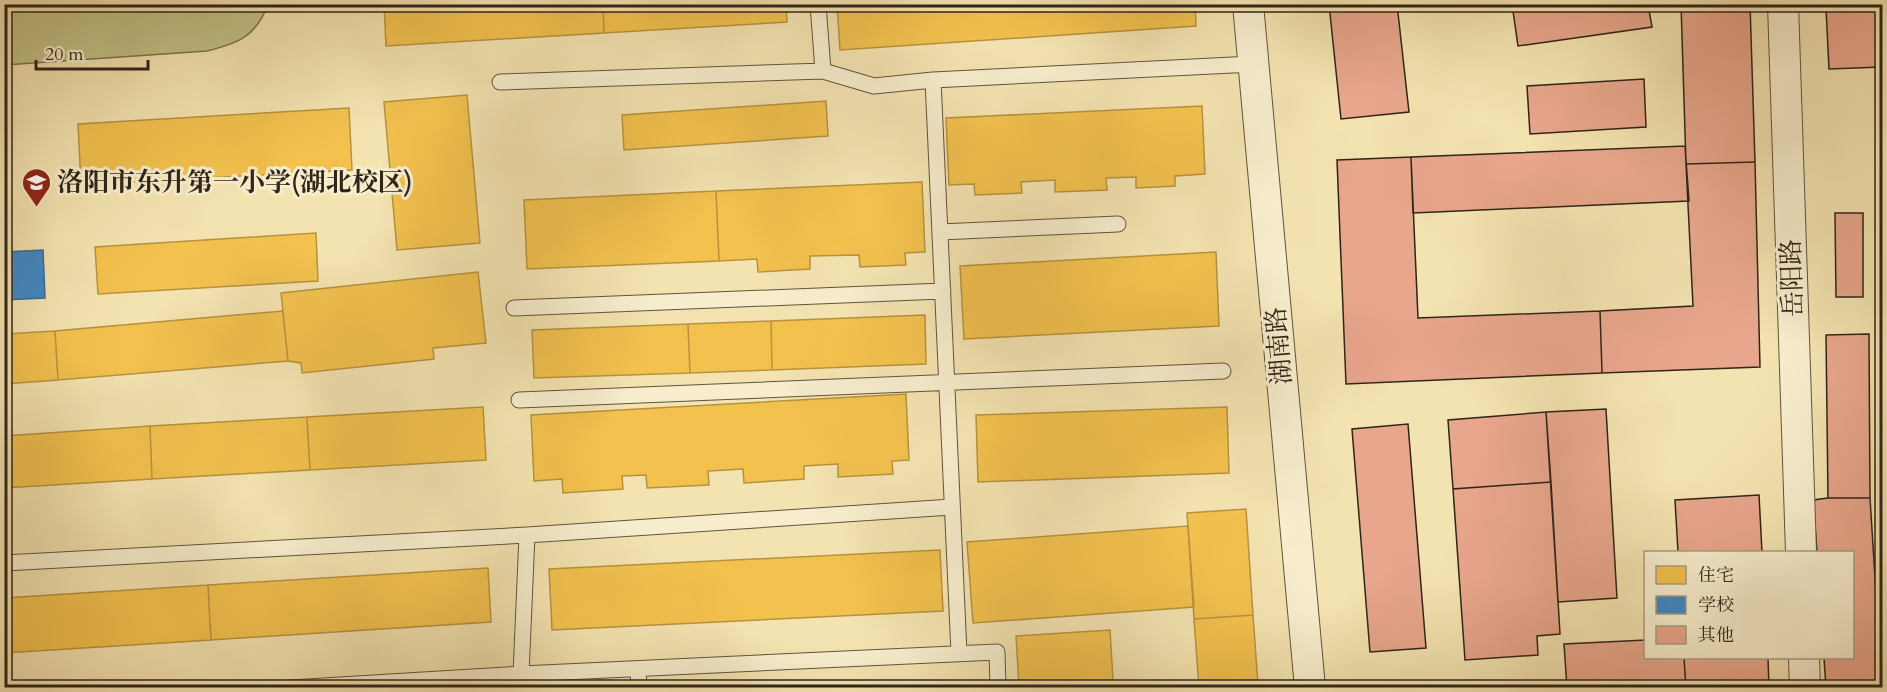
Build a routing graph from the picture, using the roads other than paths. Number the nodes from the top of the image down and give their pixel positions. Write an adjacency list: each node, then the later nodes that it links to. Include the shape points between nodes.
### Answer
1 (818, 4): 5 (lane)
2 (1248, 4): 4 (street, 湖南路)
3 (1783, 4): 17 (street, 岳阳路)
4 (1253, 64): 6 (lane); 26 (street, 湖南路)
5 (823, 71): 6 (lane, via 874,86); 7 (lane)
6 (933, 80): 9 (lane)
7 (500, 82)
8 (1118, 224): 9 (lane)
9 (940, 232): 10 (lane)
10 (943, 291): 11 (lane); 13 (lane)
11 (514, 308)
12 (1223, 371): 13 (lane)
13 (946, 382): 14 (lane); 15 (lane)
14 (519, 400)
15 (952, 507): 16 (lane); 19 (lane)
16 (527, 535): 18 (lane); 22 (lane)
17 (1801, 551)
18 (4, 563)
19 (959, 653): 21 (lane); 25 (lane, via 997,652)
20 (1804, 659): 27 (street)
21 (638, 669): 22 (lane); 24 (lane)
22 (521, 674): 23 (lane)
23 (290, 687)
24 (639, 687)
25 (998, 687)
26 (1310, 687)
27 (1805, 687)

